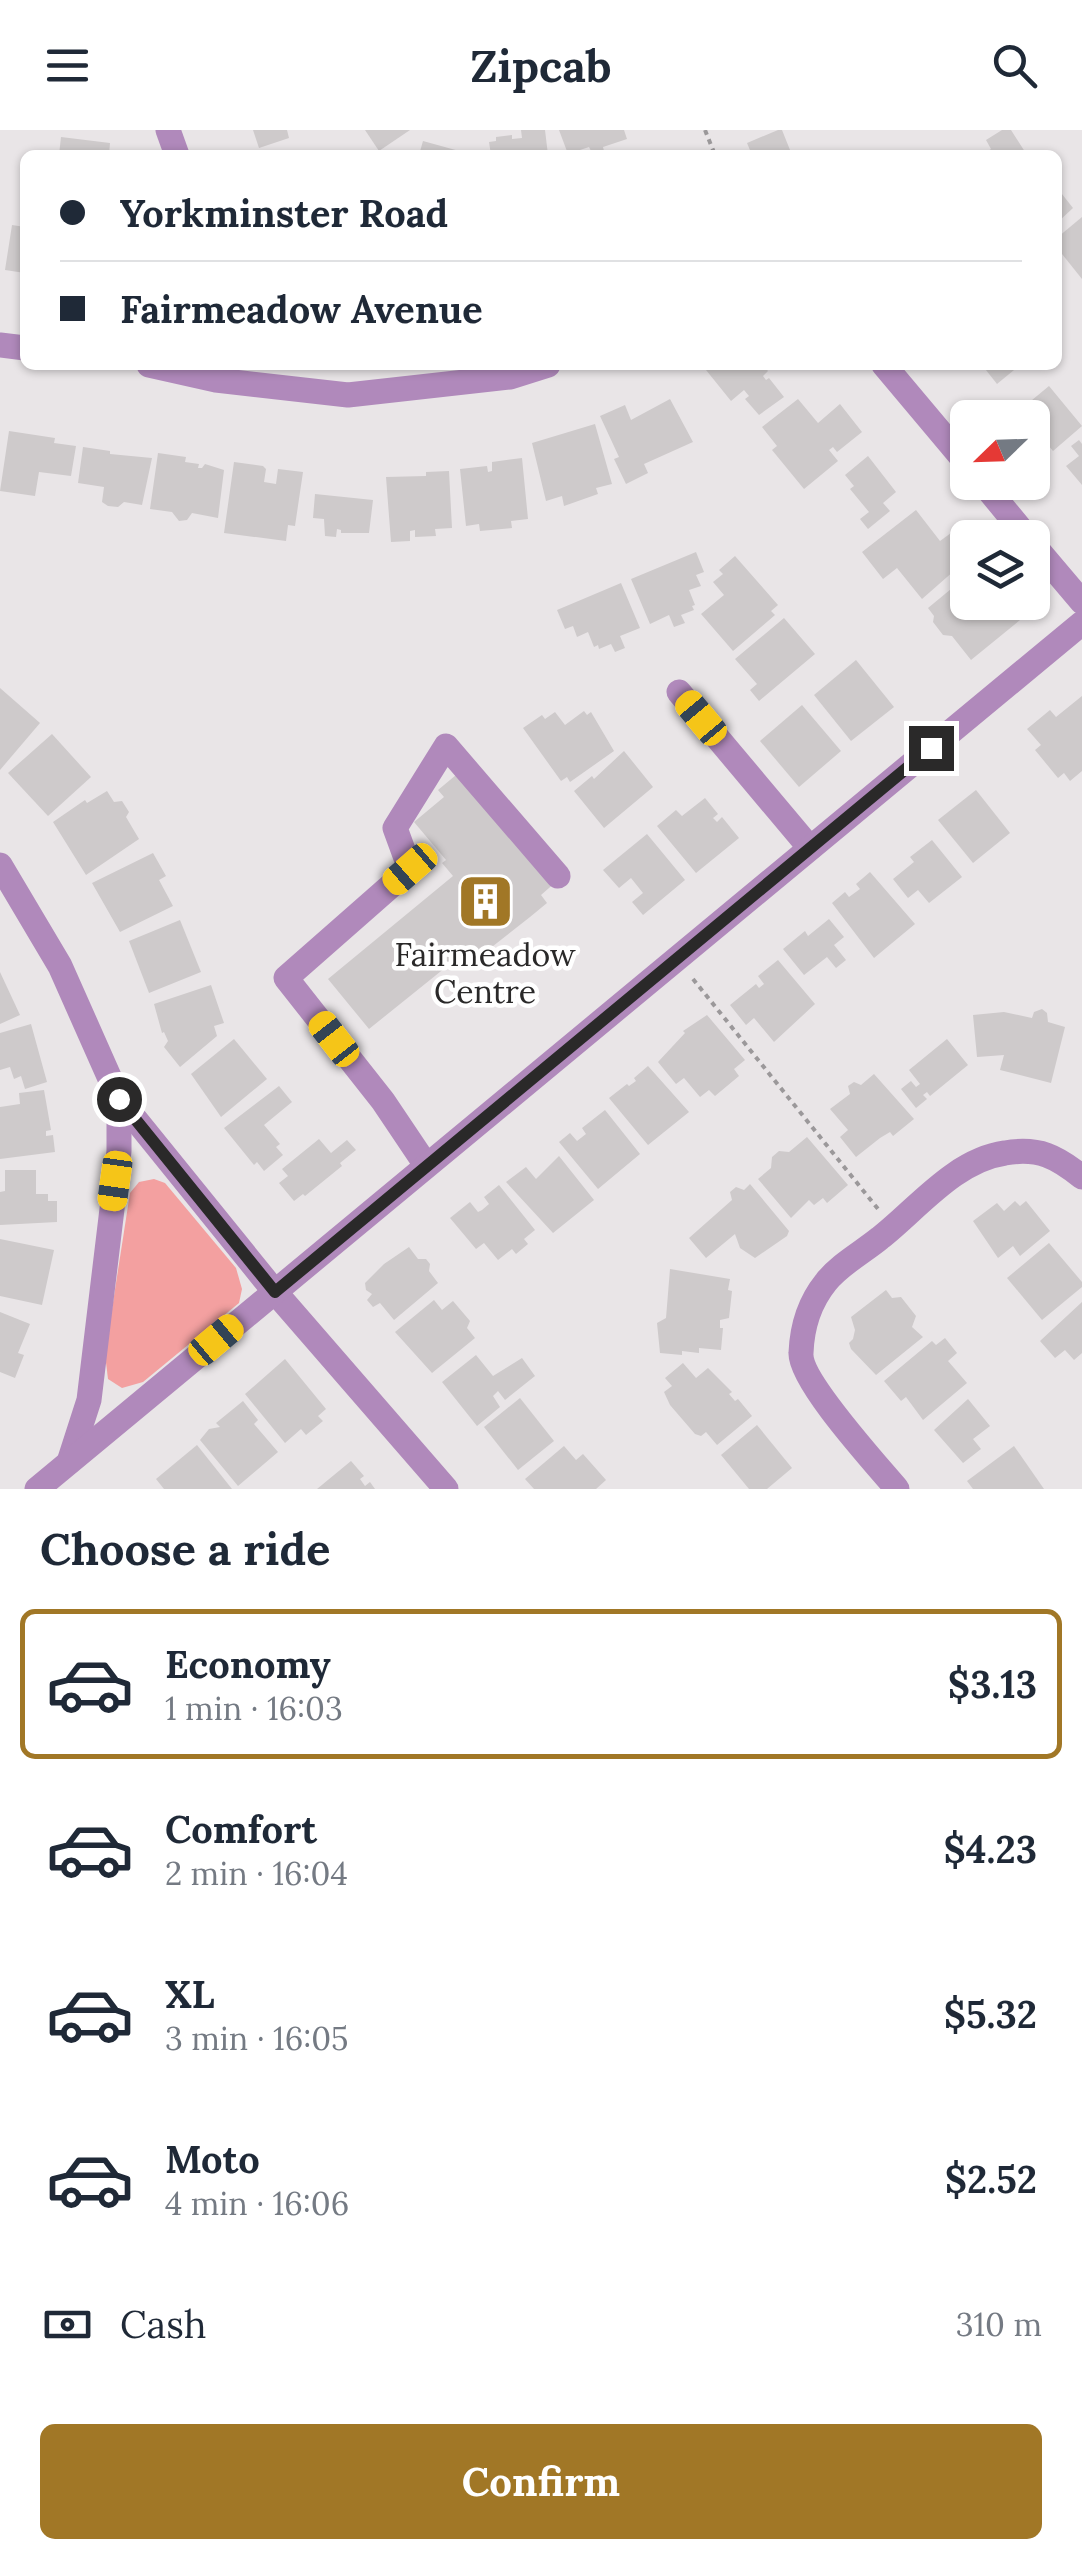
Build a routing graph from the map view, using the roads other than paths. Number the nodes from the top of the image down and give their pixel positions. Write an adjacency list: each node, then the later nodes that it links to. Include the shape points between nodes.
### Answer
1 (186, 370): 2 (street, via 216,380 348,396)
2 (532, 370)
3 (888, 370): 4 (street)
4 (950, 444)
5 (997, 500): 6 (street)
6 (1013, 520)
7 (1050, 564): 8 (street)
8 (1082, 602)
9 (1082, 623): 11 (street)
10 (679, 692): 11 (street)
11 (810, 848): 15 (street)
12 (0, 864): 14 (street, via 60,966)
13 (558, 876): 15 (street, via 446,746 395,828 410,869 286,978)
14 (119, 1099): 17 (street); 18 (street, via 119,1151 89,1400)
15 (426, 1165): 17 (street)
16 (1082, 1178): 21 (street, via 1057,1157 1002,1153 942,1184 827,1280 802,1325 800,1356 819,1395)
17 (275, 1292): 18 (street); 20 (street)
18 (69, 1462): 19 (street)
19 (36, 1489)
20 (446, 1489)
21 (897, 1489)

